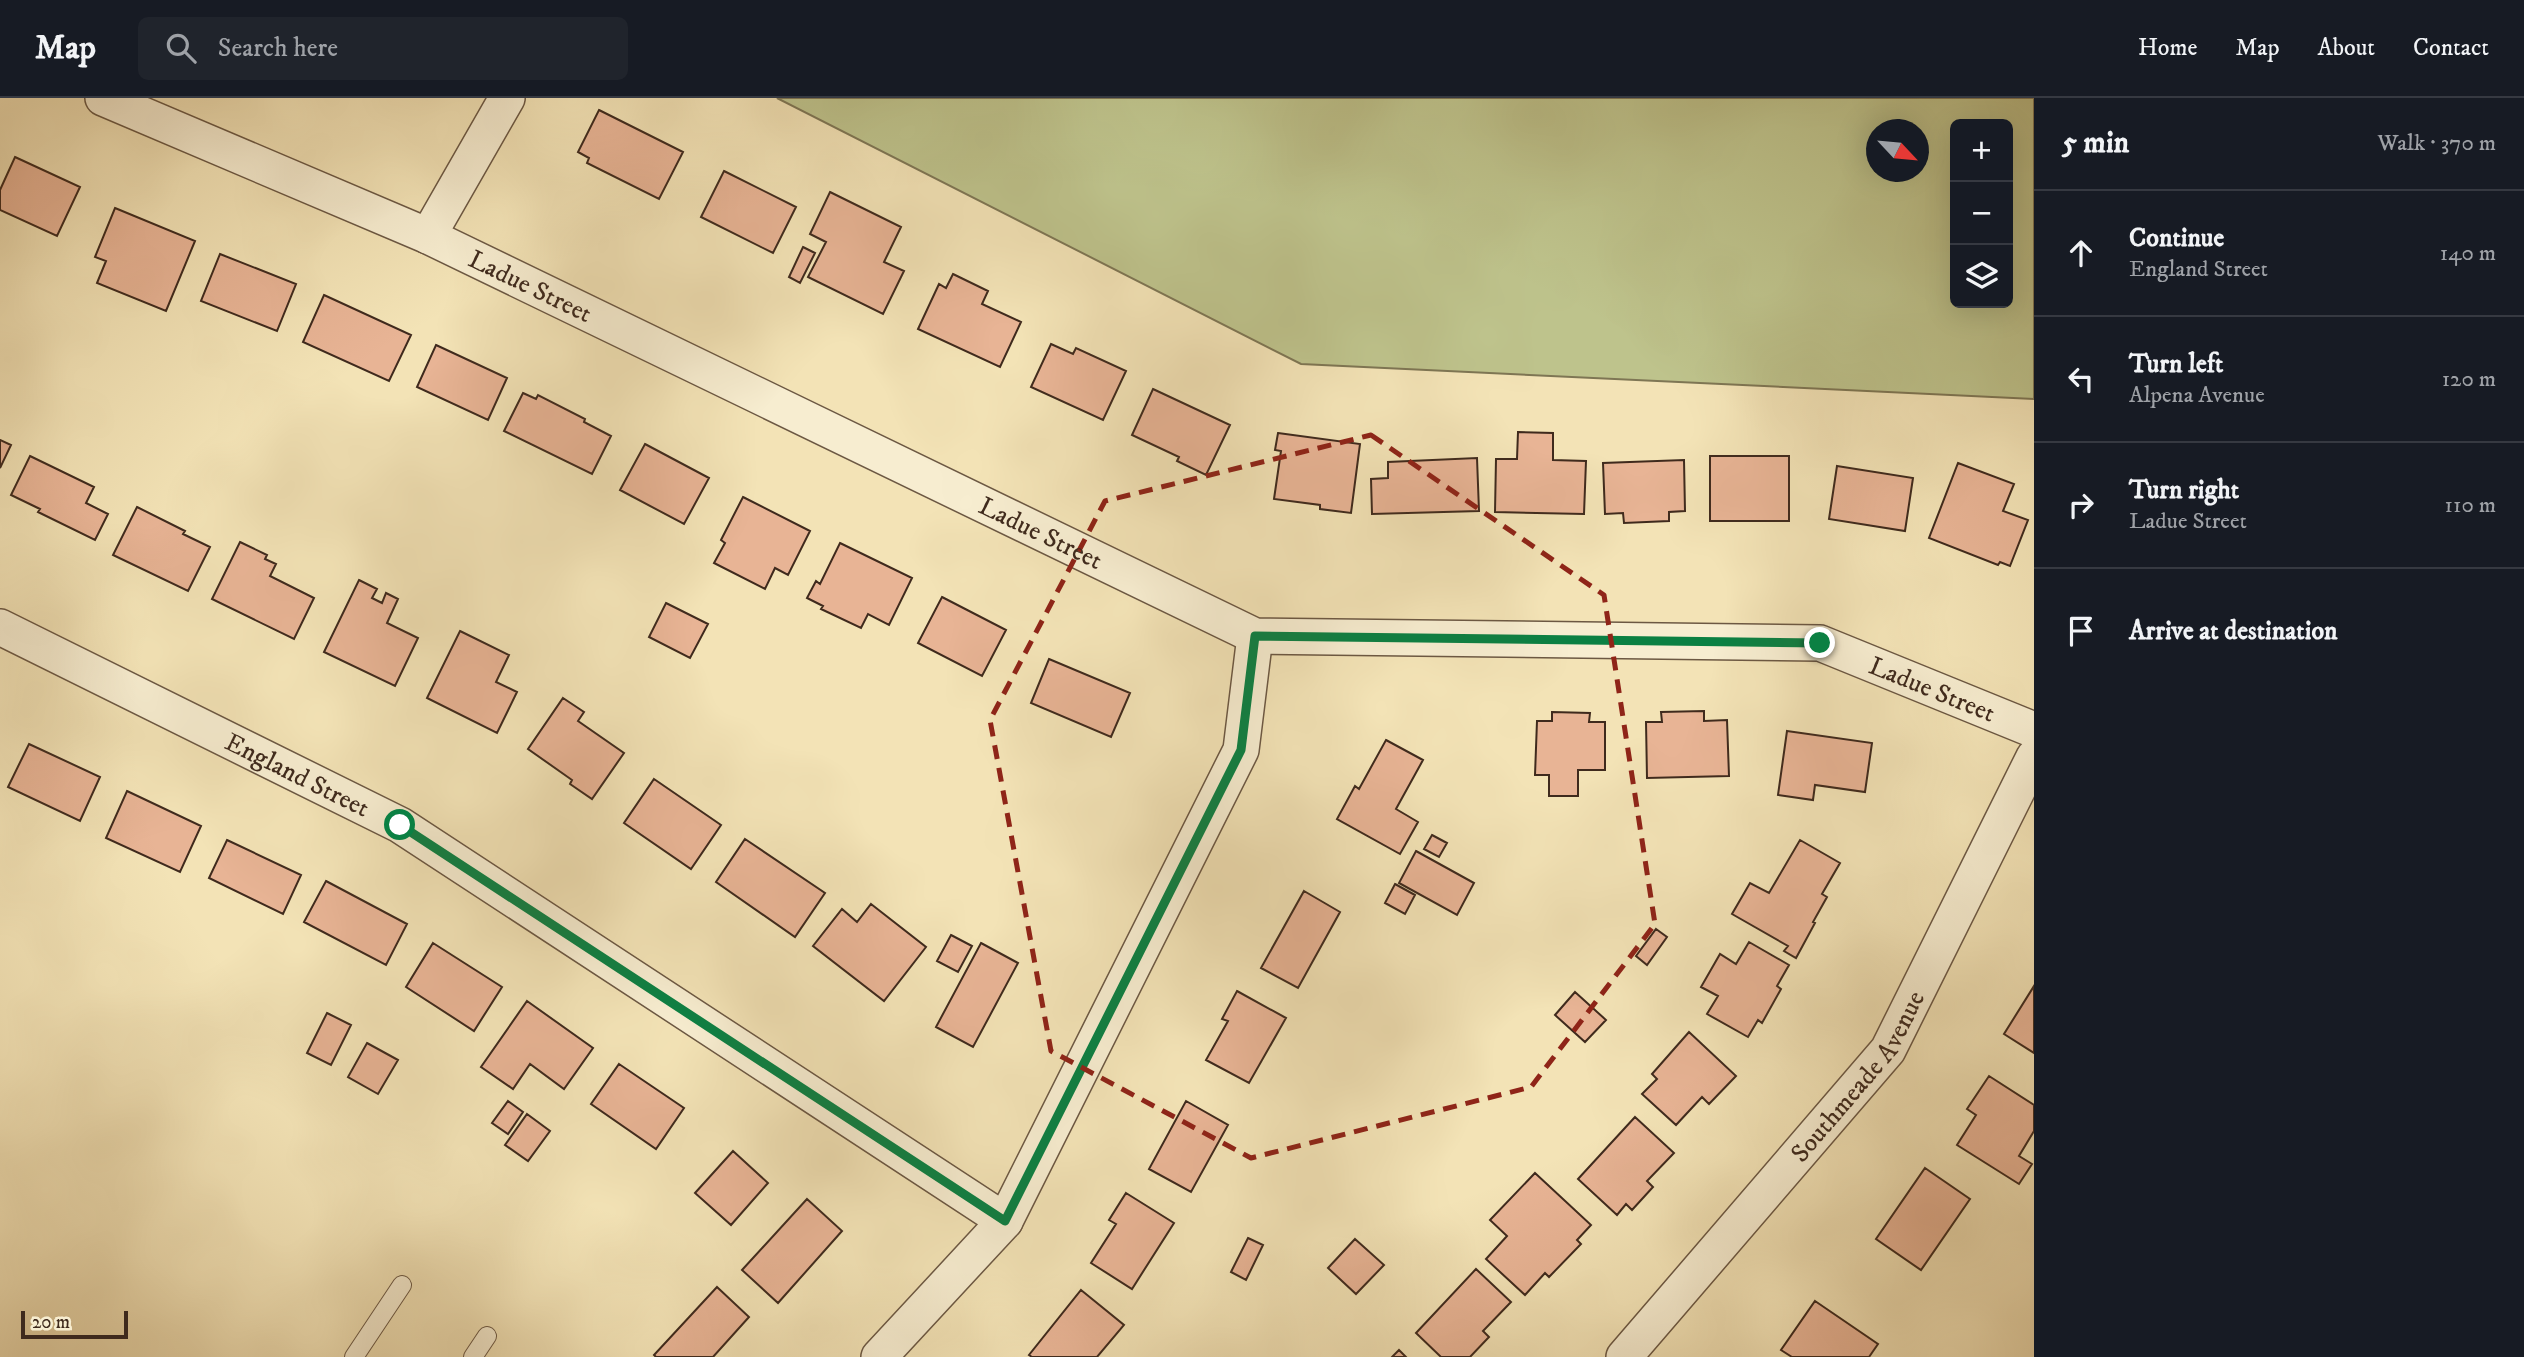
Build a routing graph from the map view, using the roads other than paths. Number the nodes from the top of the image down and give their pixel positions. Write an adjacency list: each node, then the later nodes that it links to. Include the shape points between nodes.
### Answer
1 (103, 98): 3 (street, Ladue Street)
2 (507, 98): 3 (street)
3 (428, 236): 5 (street, Ladue Street)
4 (0, 627): 8 (street, England Street, via 400,825)
5 (1255, 636): 6 (street, Ladue Street, via 1820,643); 8 (street, via 1241,750)
6 (2034, 730)
7 (2034, 757): 11 (street, Southmeade Avenue, via 1888,1050)
8 (1005, 1221): 14 (street)
9 (402, 1285): 12 (lane)
10 (488, 1336): 13 (lane)
11 (1631, 1355)
12 (354, 1357)
13 (473, 1357)
14 (878, 1357)

